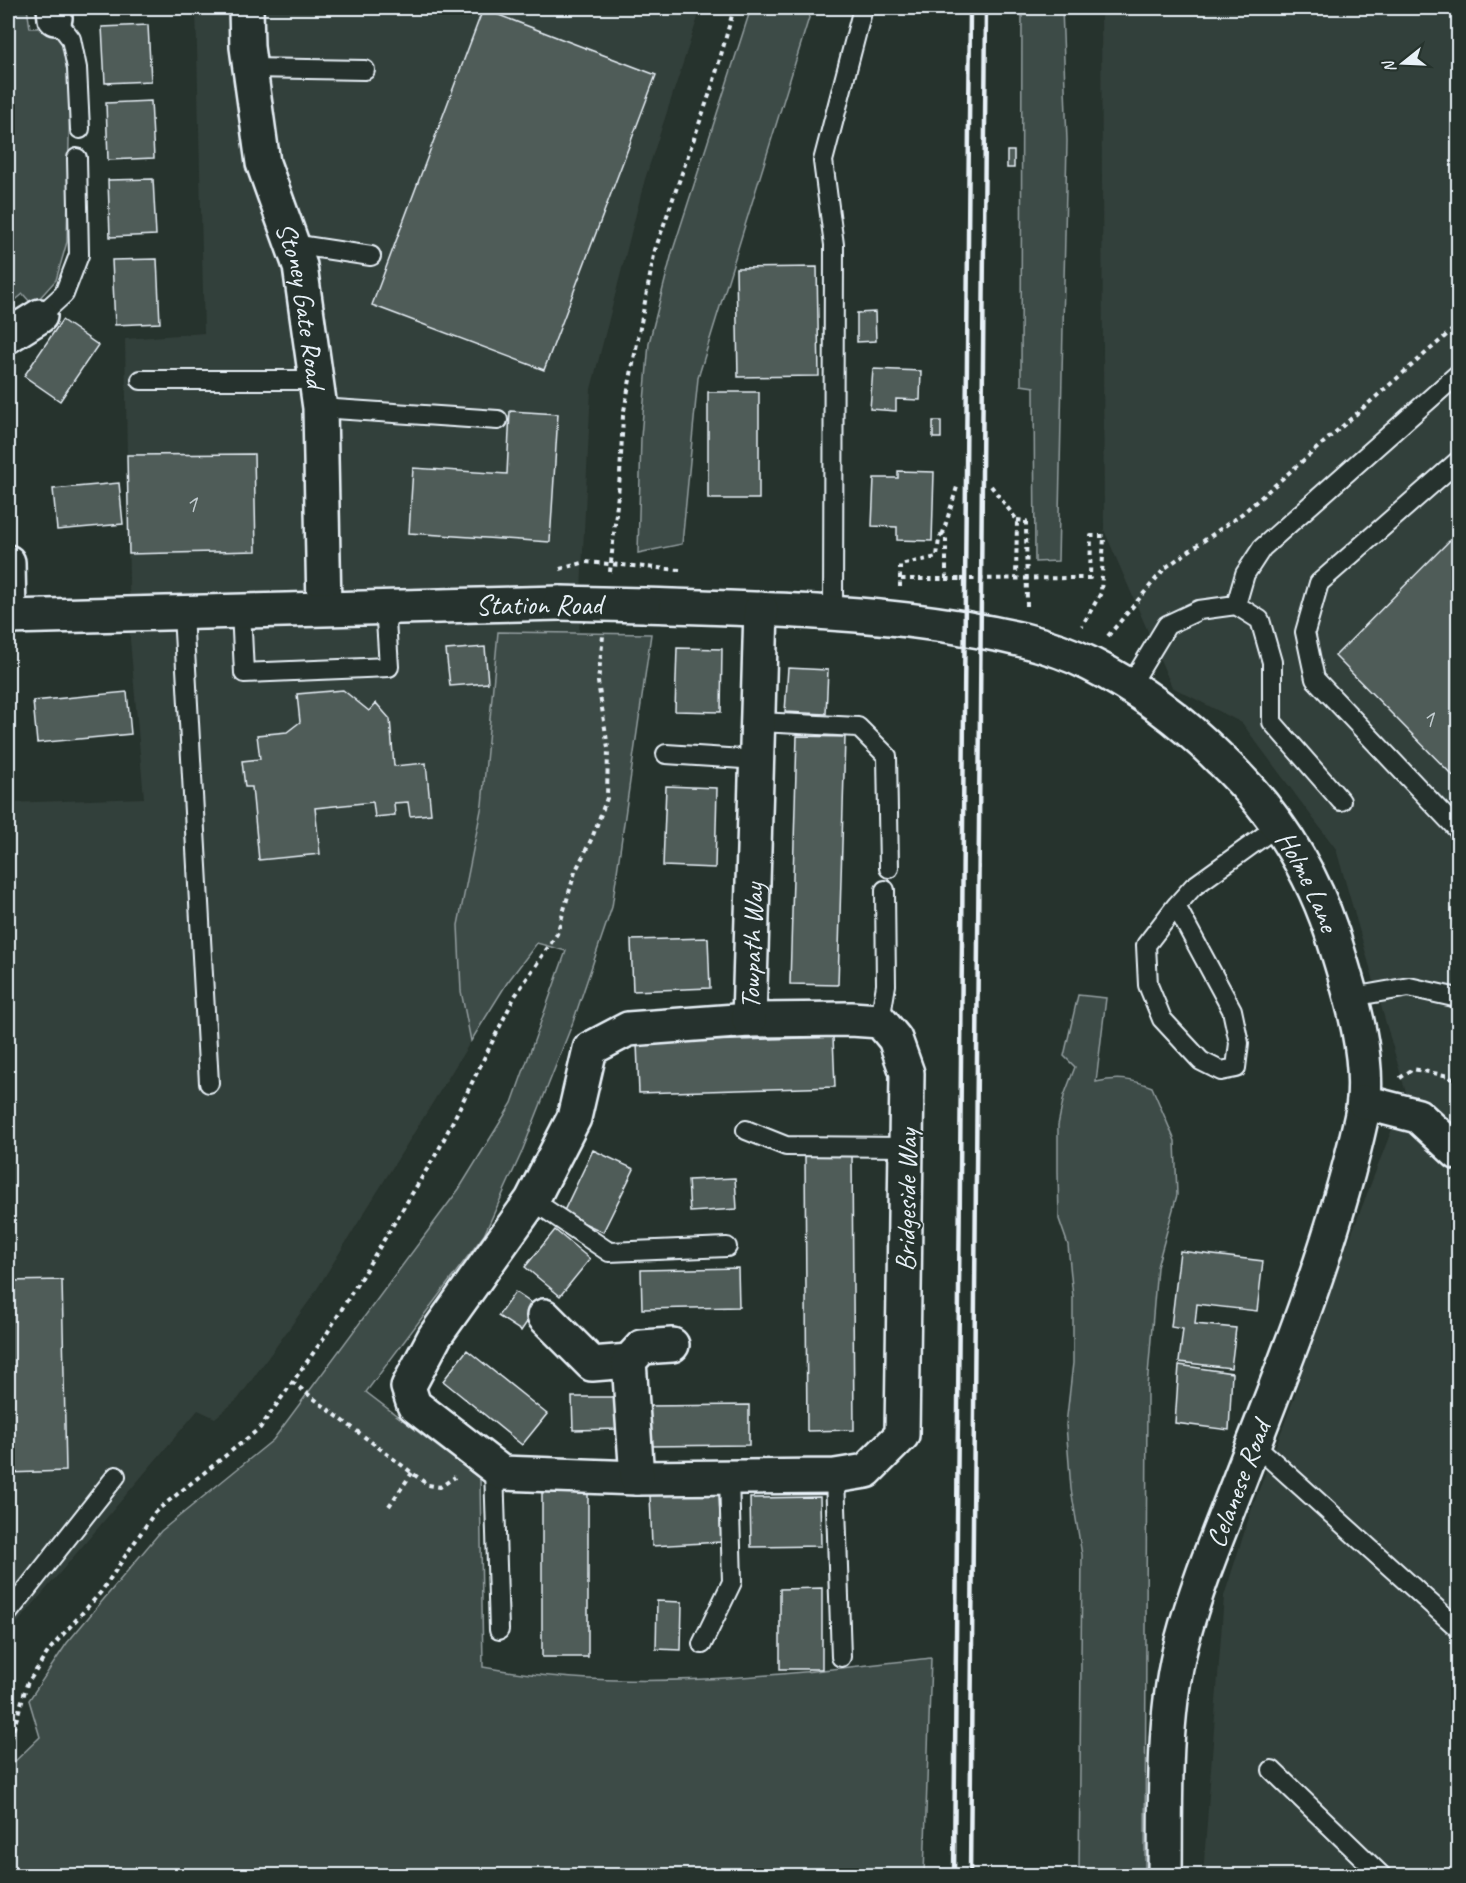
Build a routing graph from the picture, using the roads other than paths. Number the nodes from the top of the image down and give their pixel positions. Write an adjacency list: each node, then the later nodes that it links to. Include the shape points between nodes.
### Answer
1 (246, 8): 4 (street, Stoney Gate Road)
2 (863, 8): 23 (lane, via 823,161 834,245)
3 (55, 13): 6 (lane, via 71,39 77,68)
4 (250, 68): 5 (lane); 8 (street, Stoney Gate Road, via 263,163)
5 (365, 70)
6 (80, 129)
7 (77, 158): 10 (lane, via 79,255 64,294)
8 (292, 244): 9 (lane); 14 (street, Stoney Gate Road, via 300,266)
9 (371, 256)
10 (40, 316): 11 (street)
11 (8, 336)
12 (1458, 374): 19 (lane, via 1262,548 1245,574)
13 (141, 380): 14 (lane)
14 (318, 394): 15 (lane); 20 (street, Stoney Gate Road)
15 (498, 420)
16 (1458, 461): 33 (lane, via 1319,583 1305,632 1315,679)
17 (8, 562): 25 (street)
18 (385, 605): 20 (street, Station Road); 21 (street, Station Road, bridge, via 560,588 644,605); 22 (lane, via 389,667 244,673)
19 (1236, 605): 27 (lane, via 1199,610 1167,625); 31 (lane, via 1260,620 1272,662 1272,722)
20 (324, 608): 22 (street, Station Road)
21 (760, 609): 23 (street, Station Road); 28 (street, Towpath Way)
22 (241, 610): 24 (street, Station Road)
23 (833, 613): 26 (street, Station Road, via 897,618 1027,640)
24 (183, 614): 25 (street, Station Road); 41 (lane)
25 (8, 617)
26 (1076, 658): 27 (street, Holme Lane)
27 (1130, 686): 32 (street, Holme Lane, via 1205,744)
28 (759, 722): 30 (street, Towpath Way); 34 (lane, via 858,727 887,756)
29 (666, 754): 30 (lane)
30 (758, 760): 39 (street, Towpath Way)
31 (1341, 801)
32 (1279, 825): 36 (lane, via 1192,887); 37 (street, Holme Lane, via 1325,913)
33 (1458, 830)
34 (889, 868)
35 (885, 890): 40 (lane, via 886,984)
36 (1176, 906): 36 (lane, via 1232,1010 1239,1043 1236,1068 1221,1071 1201,1061 1162,1018 1148,985 1146,945)
37 (1353, 997): 38 (lane, via 1409,987); 42 (street, Holme Lane)
38 (1458, 998)
39 (749, 1020): 40 (street); 46 (street, Towpath Way, via 628,1029 590,1048 574,1118)
40 (880, 1021): 44 (street, Bridgeside Way, via 896,1039 907,1073)
41 (209, 1083)
42 (1364, 1102): 45 (street, via 1418,1116); 52 (street, Celanese Road, via 1339,1203)
43 (746, 1130): 44 (lane, via 786,1146)
44 (906, 1147): 55 (street, Bridgeside Way, via 902,1435 866,1471)
45 (1458, 1153)
46 (532, 1200): 47 (lane, via 609,1252); 51 (street, Towpath Way, via 435,1336)
47 (727, 1247)
48 (544, 1316): 50 (street, via 592,1364)
49 (672, 1345): 50 (street, via 642,1347)
50 (629, 1362): 57 (street)
51 (408, 1387): 53 (street, Bridgeside Way, via 414,1406)
52 (1254, 1444): 59 (lane); 64 (street, Celanese Road, via 1201,1581 1181,1645 1167,1733)
53 (484, 1460): 57 (street, Bridgeside Way, via 502,1473); 60 (lane)
54 (116, 1476): 58 (lane)
55 (835, 1476): 56 (street, Bridgeside Way); 62 (lane)
56 (729, 1477): 57 (street, Bridgeside Way); 61 (lane, via 732,1582)
57 (637, 1478)
58 (8, 1613)
59 (1458, 1628)
60 (499, 1630)
61 (702, 1644)
62 (841, 1657)
63 (1272, 1770): 65 (lane)
64 (1165, 1875)
65 (1383, 1875)

